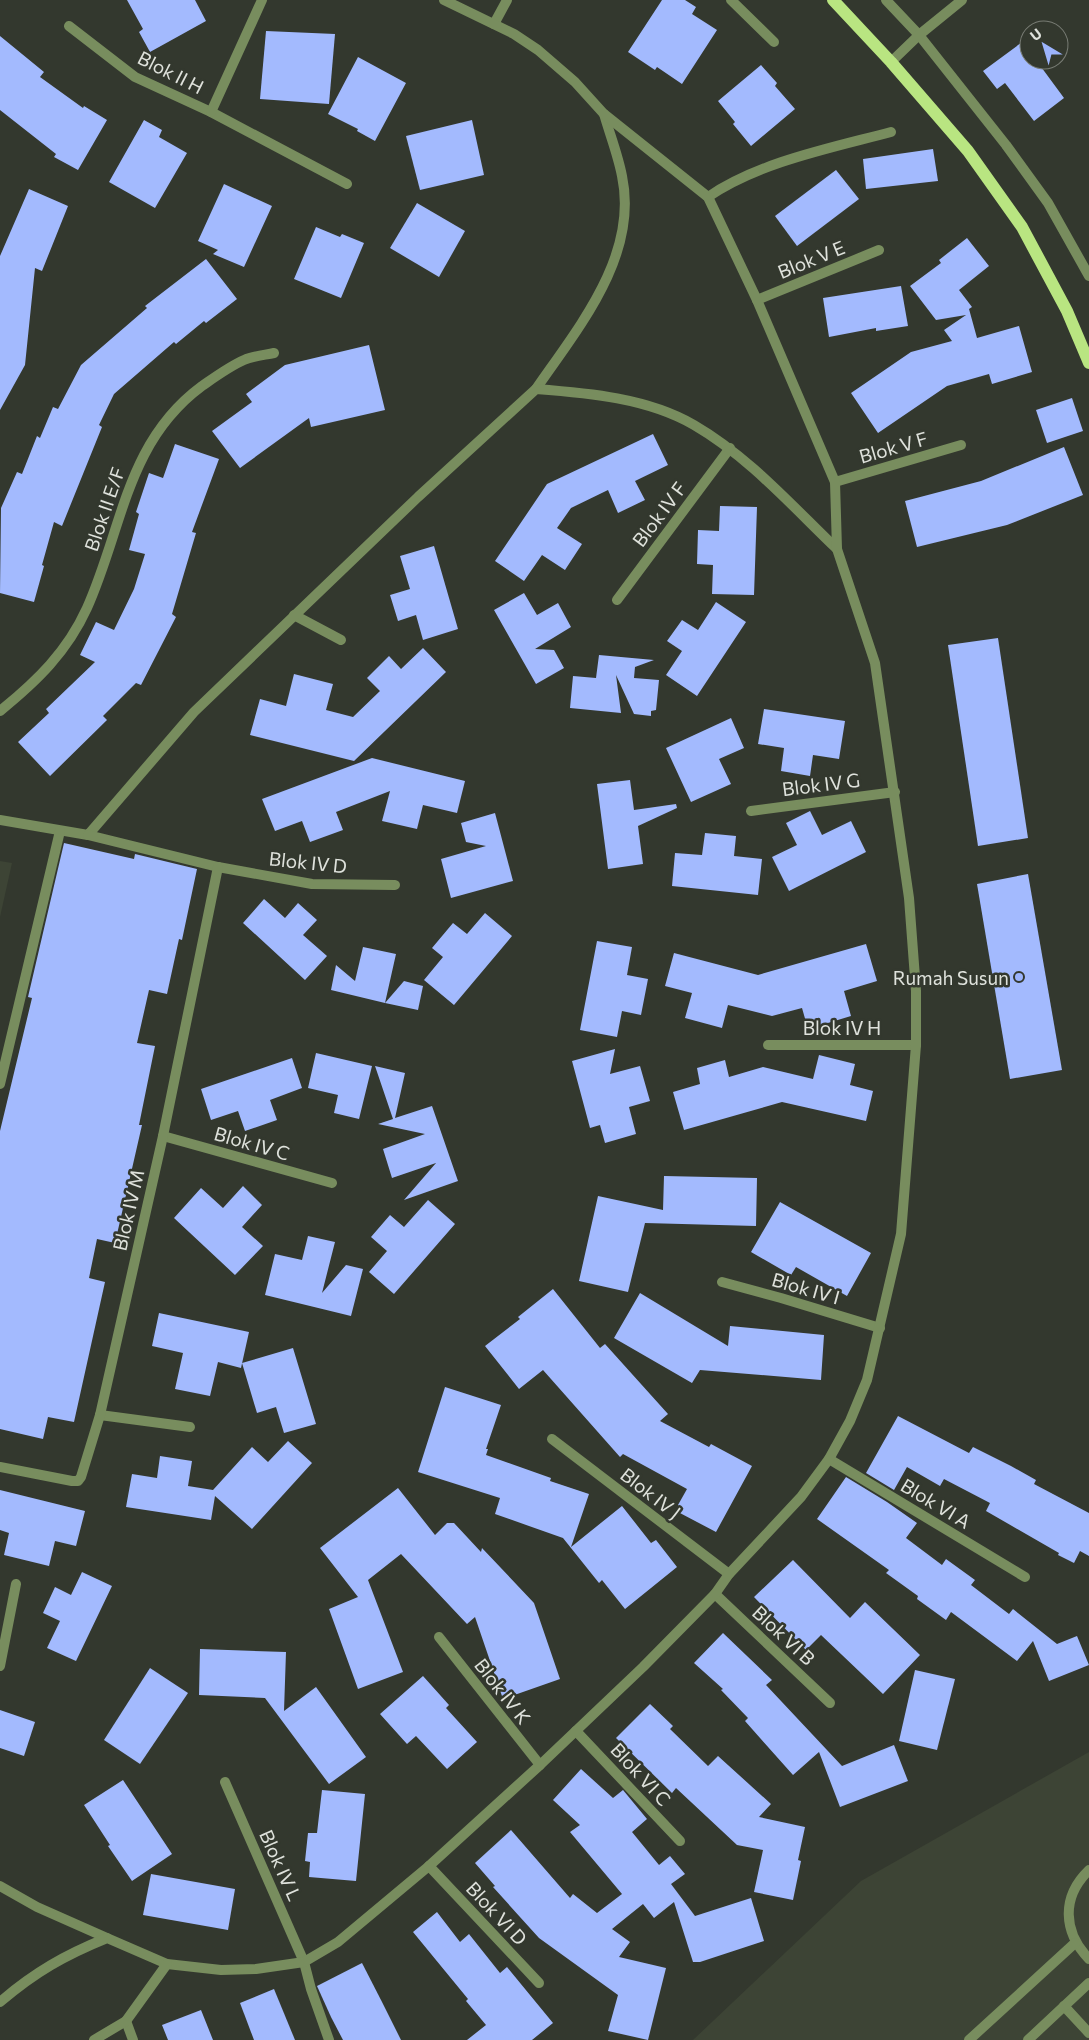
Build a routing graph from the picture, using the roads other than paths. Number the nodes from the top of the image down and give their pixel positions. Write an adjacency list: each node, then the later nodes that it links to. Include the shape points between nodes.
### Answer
1 (262, 0): 13 (street, Blok II H)
2 (444, 0): 8 (street)
3 (507, 0): 8 (street)
4 (731, 0): 11 (street)
5 (833, 0): 12 (main road)
6 (886, 0): 10 (street)
7 (962, 0): 10 (street)
8 (494, 24): 14 (street, via 538,50 575,82)
9 (69, 26): 13 (street, Blok II H, via 135,77)
10 (919, 35): 12 (street); 19 (street, via 1006,144 1048,203)
11 (774, 42)
12 (891, 62): 22 (main road, via 968,151 1022,226 1067,311)
13 (211, 112): 16 (street, Blok II H)
14 (604, 114): 17 (street); 23 (street, via 622,177 624,212 620,242 612,265 585,316)
15 (891, 132): 17 (street, via 785,161 721,188)
16 (347, 184)
17 (708, 198): 20 (street)
18 (879, 250): 20 (street, Blok V E)
19 (1089, 276)
20 (757, 300): 26 (street)
21 (274, 353): 31 (street, Blok II E/F, via 245,360 208,382 188,397 157,432 137,468 103,566 69,641 52,665)
22 (1089, 363)
23 (536, 389): 25 (street, via 597,394 651,408 693,424); 29 (street)
24 (961, 445): 26 (street, Blok V F)
25 (730, 448): 27 (street); 28 (street, Blok IV F)
26 (835, 482): 27 (street)
27 (837, 549): 32 (street, via 875,663)
28 (617, 600)
29 (294, 615): 30 (street); 36 (street, via 194,712)
30 (341, 640)
31 (0, 711)
32 (895, 792): 33 (street, Blok IV G); 41 (street, via 909,898 916,992)
33 (751, 811)
34 (0, 820): 35 (street, Blok IV D)
35 (60, 831): 36 (street, Blok IV D); 39 (street)
36 (88, 835): 37 (street, Blok IV D)
37 (218, 866): 38 (street, Blok IV D, via 312,884); 43 (street, Blok IV M)
38 (395, 885)
39 (4, 1043): 42 (street)
40 (768, 1045): 41 (street, Blok IV H)
41 (916, 1045): 46 (street, via 901,1234)
42 (0, 1084)
43 (163, 1136): 44 (street, Blok IV C); 47 (street, Blok IV M)
44 (332, 1183)
45 (722, 1282): 46 (street, Blok IV I)
46 (880, 1328): 50 (street, via 867,1380)
47 (100, 1415): 48 (street); 51 (street, Blok IV M, via 78,1481)
48 (190, 1426)
49 (552, 1439): 52 (street, Blok IV J)
50 (829, 1459): 52 (street, via 801,1497); 53 (street, Blok VI A)
51 (0, 1467)
52 (728, 1574): 55 (street)
53 (1025, 1578)
54 (16, 1584): 57 (street)
55 (715, 1594): 58 (street, Blok VI B); 59 (street)
56 (439, 1637): 60 (street, Blok IV K)
57 (0, 1666)
58 (830, 1702)
59 (576, 1731): 60 (street); 62 (street, Blok VI C)
60 (540, 1765): 63 (street)
61 (226, 1782): 69 (street, Blok IV L)
62 (680, 1841)
63 (429, 1866): 69 (street, via 338,1942); 71 (street, Blok VI D)
64 (1089, 1870): 67 (street, via 1072,1893 1068,1909)
65 (0, 1886): 66 (street, via 37,1907)
66 (107, 1938): 70 (street); 73 (street, via 54,1963)
67 (1075, 1943): 68 (street); 80 (street)
68 (1089, 1959)
69 (304, 1962): 70 (street, via 221,1970); 79 (street, Blok IV L)
70 (167, 1964): 75 (street)
71 (539, 1983)
72 (1089, 1983): 74 (street)
73 (0, 2002)
74 (1064, 2006): 76 (street); 81 (street)
75 (126, 2020): 77 (street); 78 (street)
76 (1089, 2033)
77 (94, 2040)
78 (134, 2040)
79 (329, 2040)
80 (969, 2040)
81 (1028, 2040)

